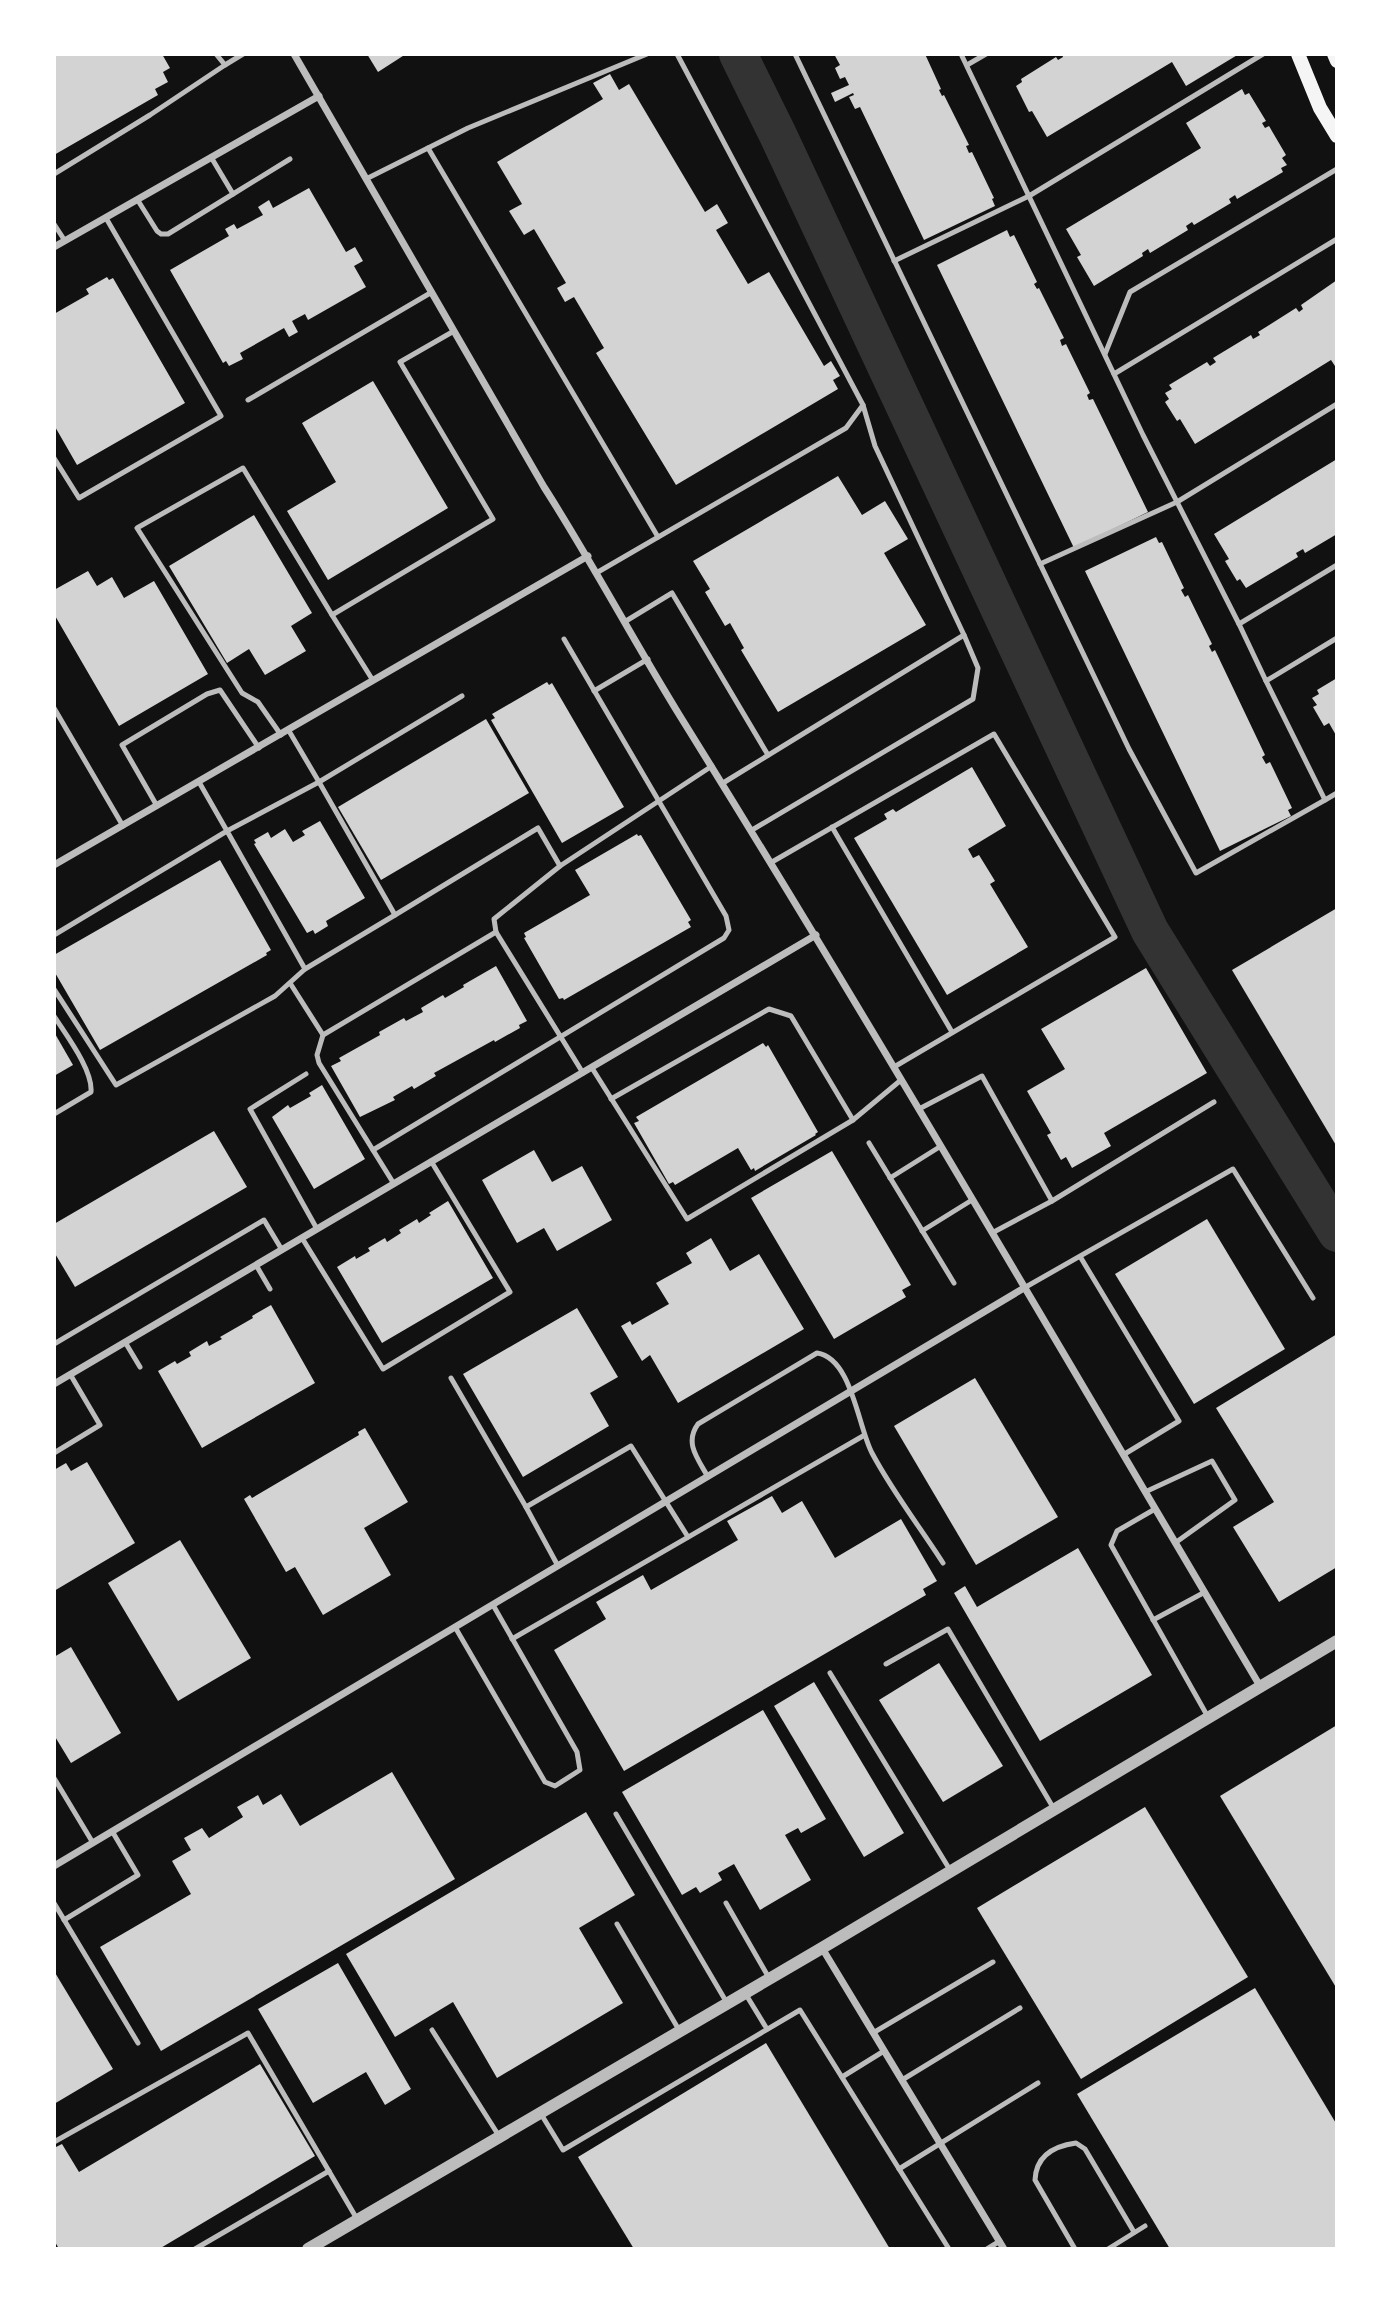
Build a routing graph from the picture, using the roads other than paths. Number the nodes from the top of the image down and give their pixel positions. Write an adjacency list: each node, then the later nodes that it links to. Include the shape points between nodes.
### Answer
1 (216, 54): 13 (lane)
2 (243, 54): 13 (lane)
3 (294, 54): 15 (street)
4 (647, 54): 17 (lane)
5 (677, 54): 38 (lane)
6 (795, 54): 31 (lane)
7 (961, 54): 14 (lane)
8 (986, 54): 14 (lane)
9 (1262, 54): 24 (lane)
10 (1298, 54): 16 (main road, via 1320,108)
11 (1334, 54): 12 (main road)
12 (1337, 61)
13 (225, 65): 21 (lane)
14 (967, 65): 24 (lane)
15 (319, 96): 18 (street); 22 (street)
16 (1337, 135)
17 (428, 148): 22 (lane); 41 (lane)
18 (211, 157): 23 (lane); 25 (street)
19 (290, 159): 23 (lane)
20 (1337, 169): 34 (lane, via 1130,292)
21 (54, 174)
22 (366, 179): 32 (street)
23 (233, 194): 25 (lane, via 168,234 161,234)
24 (1029, 196): 31 (lane); 34 (lane)
25 (138, 199): 26 (street)
26 (106, 218): 29 (street); 39 (lane, via 221,416 79,498)
27 (54, 224): 29 (lane)
28 (1337, 239): 35 (lane)
29 (65, 241): 30 (street)
30 (54, 247)
31 (894, 261): 43 (lane)
32 (432, 292): 33 (street); 36 (lane)
33 (454, 331): 42 (street); 46 (lane, via 400,362 493,519)
34 (1105, 354): 35 (lane)
35 (1114, 374): 40 (lane)
36 (248, 400)
37 (1337, 404): 40 (lane)
38 (863, 405): 41 (lane, via 846,428); 49 (lane, via 875,446)
39 (54, 458)
40 (1177, 502): 43 (lane); 48 (lane)
41 (658, 537): 45 (lane)
42 (588, 556): 45 (street); 53 (street)
43 (1040, 564): 68 (lane, via 1129,749 1196,873)
44 (1337, 565): 48 (lane)
45 (598, 572): 47 (street)
46 (332, 615): 53 (lane); 59 (lane, via 243,467 137,528 242,693 258,702)
47 (626, 621): 52 (street); 61 (lane, via 672,593)
48 (1239, 624): 54 (lane)
49 (964, 635): 61 (lane); 72 (lane, via 978,668 973,699)
50 (1337, 638): 54 (lane)
51 (564, 639): 55 (lane)
52 (648, 659): 55 (lane); 62 (street)
53 (372, 679): 58 (street)
54 (1266, 681): 68 (lane)
55 (594, 691): 67 (lane)
56 (462, 696): 64 (lane)
57 (54, 708): 70 (lane)
58 (289, 731): 59 (street); 64 (lane)
59 (281, 735): 60 (street)
60 (259, 748): 63 (street); 69 (lane, via 220,690 207,694 122,746)
61 (768, 755): 65 (lane)
62 (712, 765): 65 (street); 67 (lane)
63 (199, 782): 69 (street); 73 (lane)
64 (318, 782): 73 (lane); 77 (lane)
65 (723, 783): 72 (street)
66 (1337, 793): 68 (lane)
67 (659, 799): 76 (lane); 87 (lane, via 726,916 729,930 724,938)
68 (1325, 800)
69 (157, 806): 70 (street)
70 (123, 825): 75 (street)
71 (832, 828): 74 (lane); 85 (lane); 85 (lane, via 994,734 1115,937)
72 (752, 830): 74 (street)
73 (227, 831): 79 (lane); 81 (lane)
74 (772, 862): 80 (street)
75 (54, 865)
76 (560, 866): 77 (lane, via 538,828); 78 (lane, via 494,919)
77 (395, 915): 81 (lane)
78 (496, 932): 86 (lane); 87 (lane)
79 (54, 935)
80 (816, 935): 88 (street); 89 (street)
81 (305, 969): 82 (lane)
82 (290, 983): 83 (lane, via 275,996 116,1085); 86 (lane)
83 (54, 989)
84 (54, 1016): 96 (lane, via 91,1084 91,1092)
85 (952, 1032): 88 (lane)
86 (323, 1035): 100 (lane, via 319,1063)
87 (560, 1037): 90 (lane); 100 (lane)
88 (894, 1067): 92 (street)
89 (592, 1068): 90 (street); 93 (lane)
90 (583, 1073): 101 (street)
91 (306, 1074): 106 (lane, via 250,1109)
92 (901, 1080): 95 (street); 97 (lane)
93 (611, 1100): 97 (lane, via 769,1009 791,1016); 97 (lane, via 687,1219)
94 (1214, 1102): 105 (lane)
95 (919, 1109): 99 (street); 105 (lane, via 982,1076)
96 (54, 1114)
97 (853, 1120)
98 (869, 1143): 102 (lane)
99 (941, 1146): 102 (lane); 104 (street)
100 (373, 1150): 103 (lane)
101 (431, 1161): 103 (street); 109 (lane, via 510,1292 383,1369)
102 (890, 1178): 107 (lane)
103 (394, 1184): 106 (street)
104 (972, 1200): 107 (lane); 108 (street)
105 (1052, 1200): 108 (lane)
106 (317, 1229): 109 (street)
107 (922, 1231): 113 (lane)
108 (992, 1233): 115 (street)
109 (302, 1238): 110 (street)
110 (282, 1250): 112 (street); 118 (lane, via 264,1220)
111 (1081, 1258): 115 (lane); 116 (lane, via 1233,1170); 126 (lane, via 1180,1421)
112 (256, 1265): 114 (lane); 117 (street)
113 (954, 1283)
114 (270, 1289)
115 (1024, 1289): 123 (street); 126 (street)
116 (1313, 1298)
117 (125, 1342): 119 (lane); 120 (street)
118 (54, 1344)
119 (140, 1367)
120 (70, 1374): 122 (street); 125 (lane, via 100,1425)
121 (451, 1378): 130 (lane)
122 (54, 1384)
123 (852, 1391): 124 (lane); 127 (street); 127 (lane, via 836,1363 817,1353 702,1420 691,1436 691,1445)
124 (863, 1436): 132 (lane); 134 (lane)
125 (54, 1453)
126 (1123, 1455): 128 (street)
127 (708, 1477): 129 (street)
128 (1145, 1492): 131 (street); 133 (lane, via 1212,1461 1230,1490 1235,1500)
129 (667, 1501): 130 (lane, via 631,1446); 132 (lane); 135 (street)
130 (526, 1507): 135 (lane)
131 (1155, 1509): 133 (street); 138 (lane, via 1117,1531 1111,1545)
132 (688, 1537): 140 (lane)
133 (1175, 1543): 136 (street)
134 (943, 1563)
135 (558, 1566): 137 (street)
136 (1205, 1592): 138 (lane); 144 (street)
137 (493, 1605): 139 (street); 140 (lane)
138 (1153, 1620): 145 (lane)
139 (455, 1627): 140 (lane, via 545,1782 555,1786 580,1770 577,1752); 149 (street)
140 (512, 1639)
141 (1337, 1641): 144 (street)
142 (886, 1664): 147 (lane, via 948,1629)
143 (830, 1673): 152 (lane)
144 (1260, 1686): 145 (street)
145 (1208, 1717): 147 (street)
146 (54, 1778): 150 (lane)
147 (1054, 1809): 152 (street)
148 (616, 1814): 161 (lane)
149 (112, 1831): 150 (street); 155 (lane, via 138,1875)
150 (93, 1843): 151 (street)
151 (54, 1866)
152 (950, 1870): 157 (street)
153 (54, 1903): 155 (lane)
154 (726, 1903): 159 (lane)
155 (64, 1920): 167 (lane)
156 (617, 1924): 165 (lane)
157 (822, 1948): 159 (street); 166 (street)
158 (993, 1962): 166 (lane)
159 (769, 1978): 160 (street)
160 (744, 1993): 161 (street); 163 (lane)
161 (727, 2003): 165 (street)
162 (1020, 2008): 170 (lane)
163 (767, 2029): 169 (lane, via 800,2010); 172 (lane, via 563,2150)
164 (432, 2030): 173 (lane)
165 (679, 2031): 172 (street)
166 (873, 2033): 168 (street)
167 (138, 2043)
168 (884, 2051): 169 (lane); 170 (street)
169 (842, 2077): 176 (lane)
170 (902, 2080): 175 (street)
171 (1038, 2083): 175 (lane)
172 (539, 2112): 173 (street)
173 (499, 2136): 178 (street)
174 (54, 2141): 177 (lane, via 248,2034)
175 (940, 2143): 176 (lane); 181 (street)
176 (899, 2168): 184 (lane)
177 (329, 2171): 178 (lane); 182 (lane)
178 (357, 2219): 183 (street)
179 (1145, 2226): 180 (lane)
180 (1134, 2232): 187 (lane, via 1085,2149 1076,2143 1061,2145 1045,2154 1035,2169 1035,2180); 188 (lane)
181 (1000, 2241): 185 (lane); 186 (street)
182 (195, 2249)
183 (308, 2249)
184 (949, 2249)
185 (987, 2249)
186 (1004, 2249)
187 (1075, 2249)
188 (1108, 2249)

